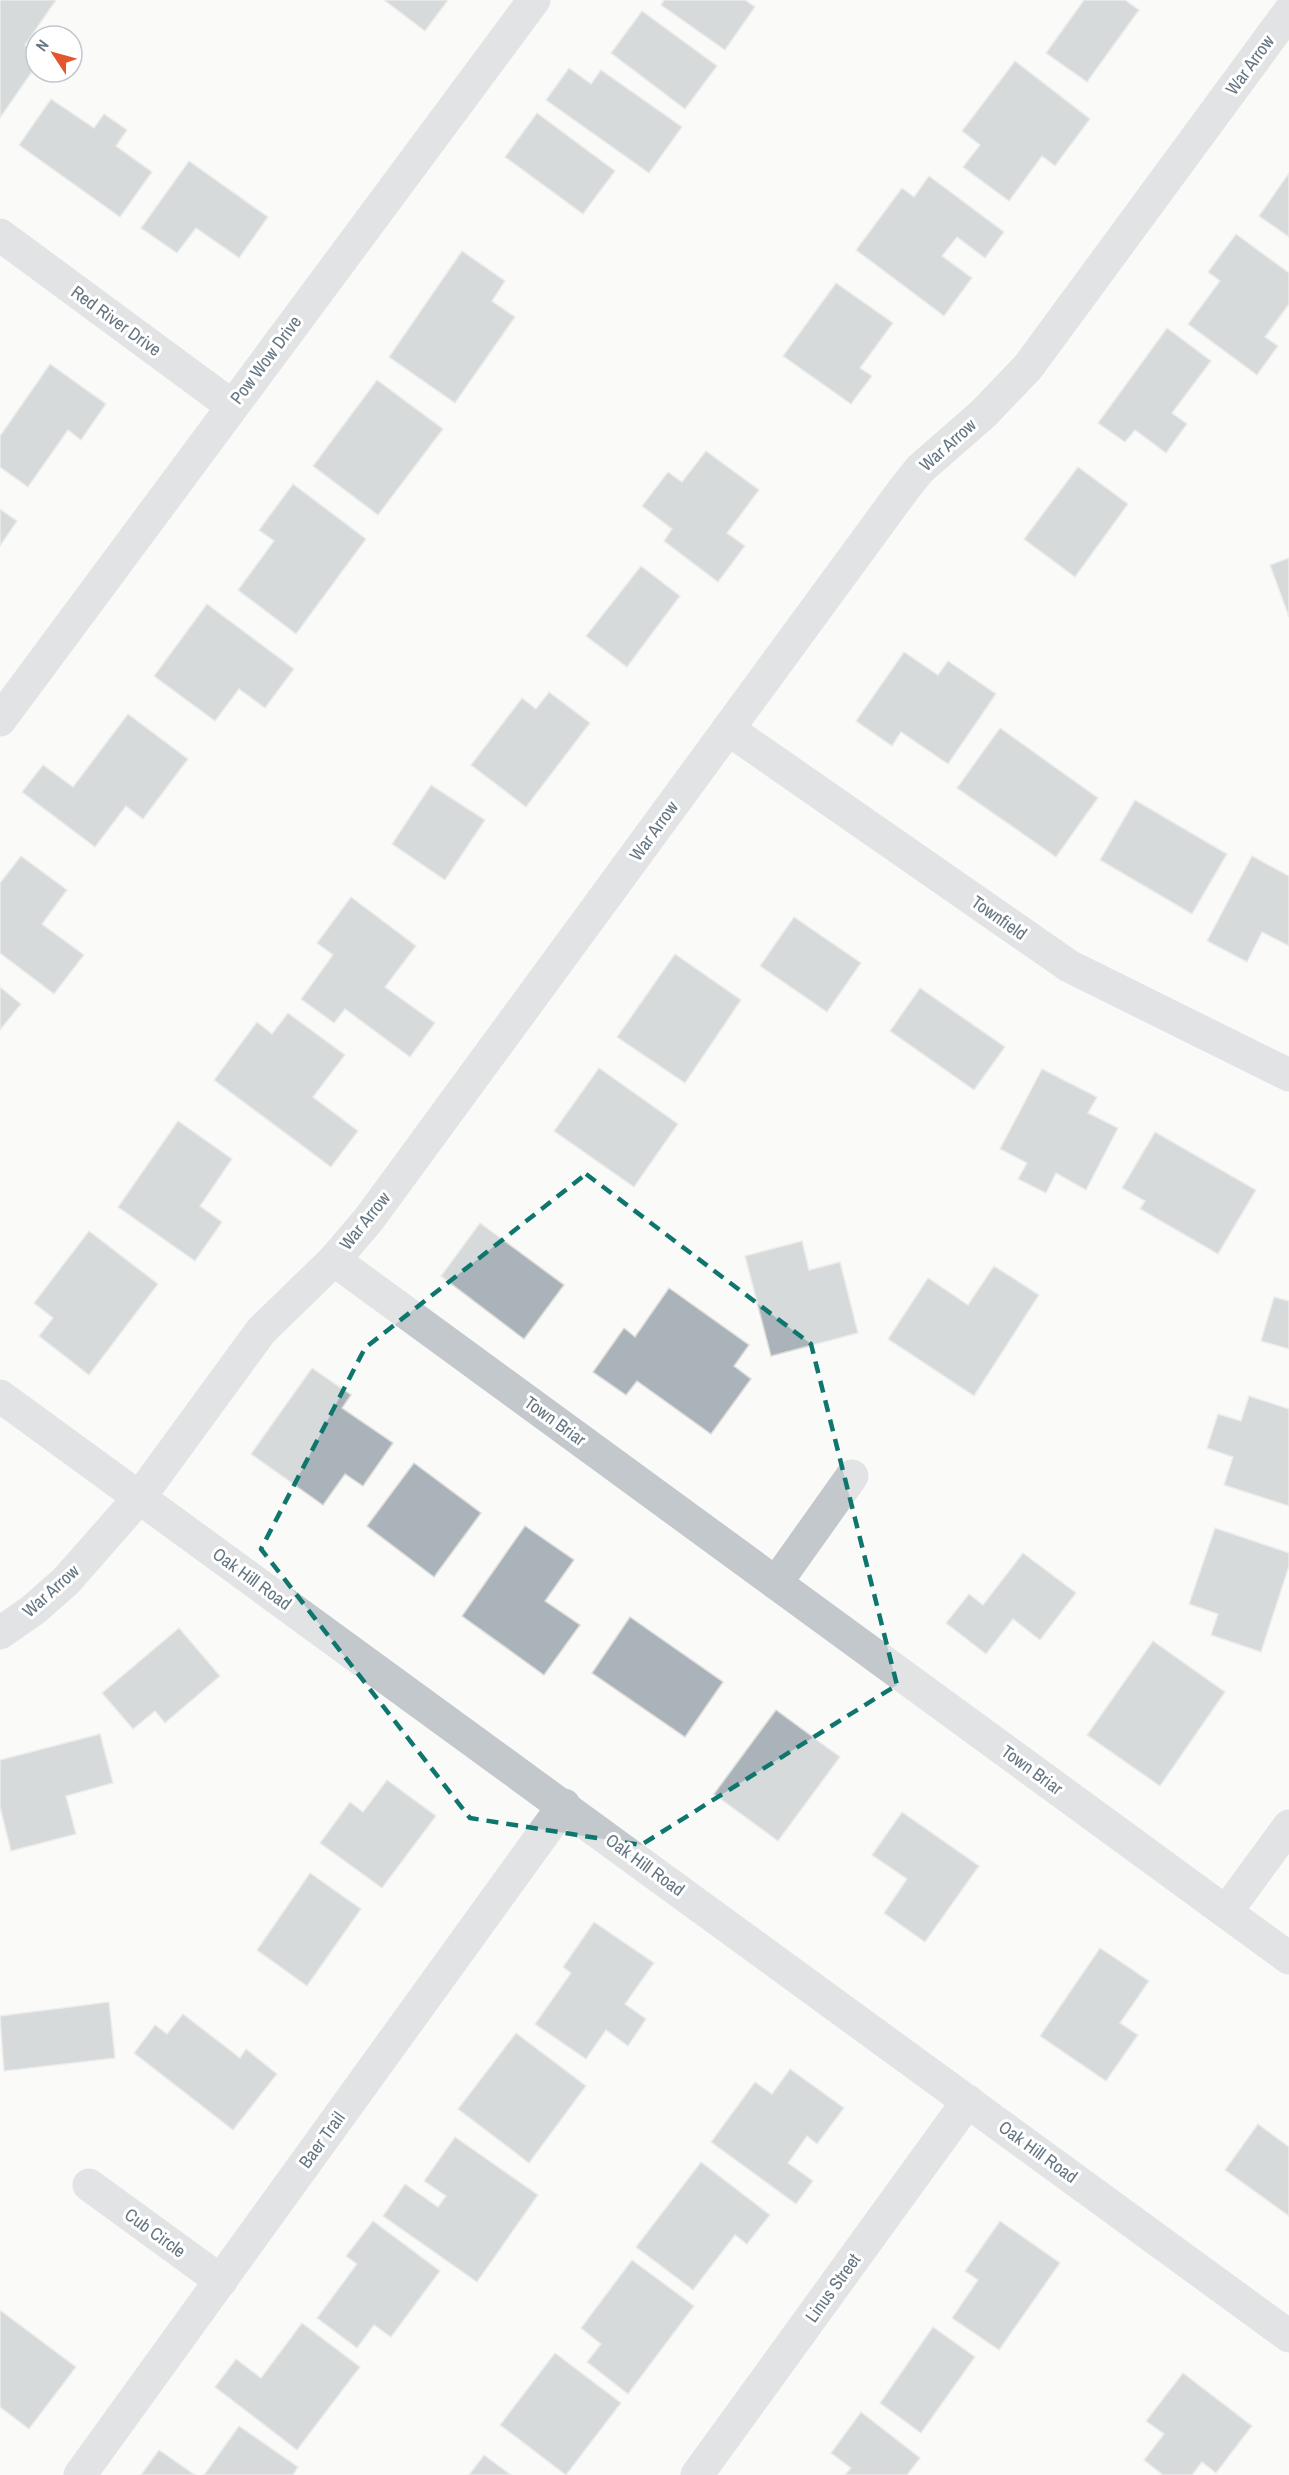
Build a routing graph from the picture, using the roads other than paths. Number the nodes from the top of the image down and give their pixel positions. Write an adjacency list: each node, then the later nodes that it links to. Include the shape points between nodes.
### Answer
1 (534, 0): 4 (street, Pow Wow Drive)
2 (1289, 12): 6 (street, War Arrow, via 1028,368 920,469)
3 (0, 235): 4 (street, Red River Drive)
4 (232, 406): 5 (street, Pow Wow Drive)
5 (0, 720)
6 (728, 729): 7 (street, Townfield, via 1069,966); 8 (street, War Arrow, via 369,1219)
7 (1289, 1075)
8 (334, 1260): 11 (street, War Arrow, via 261,1331); 12 (street, Town Briar)
9 (0, 1396): 11 (street, Oak Hill Road)
10 (852, 1476): 12 (street)
11 (139, 1498): 13 (street, War Arrow, via 66,1581); 14 (street, Oak Hill Road)
12 (776, 1582): 16 (street, Town Briar)
13 (0, 1633)
14 (564, 1806): 18 (street, Oak Hill Road); 20 (street, Baer Trail)
15 (1289, 1826): 16 (street)
16 (1226, 1911): 17 (street, Town Briar)
17 (1289, 1958)
18 (968, 2101): 21 (street, Oak Hill Road); 23 (street, Linus Street)
19 (89, 2185): 20 (street, Cub Circle)
20 (221, 2281): 22 (street, Baer Trail)
21 (1289, 2336)
22 (80, 2475)
23 (697, 2475)

